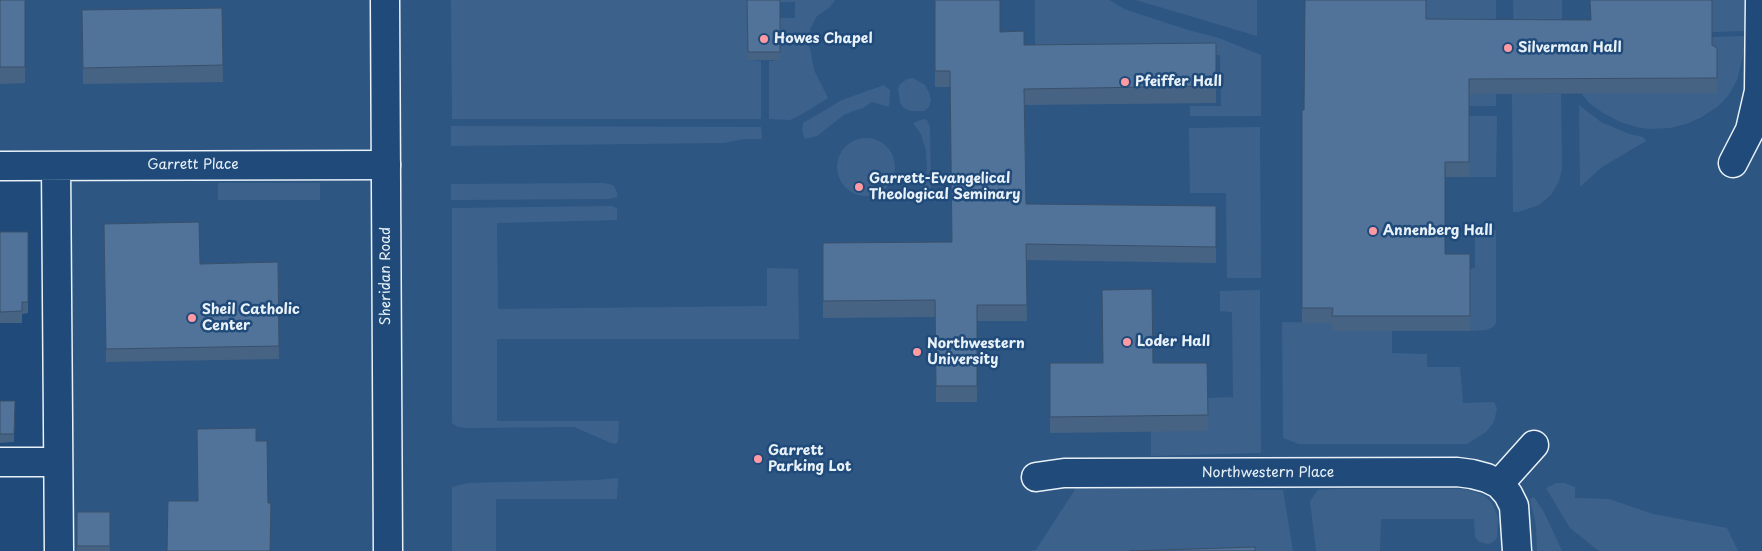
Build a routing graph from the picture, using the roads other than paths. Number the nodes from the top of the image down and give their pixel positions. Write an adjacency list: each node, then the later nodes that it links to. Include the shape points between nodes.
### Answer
1 (385, 0): 4 (main road, Sheridan Road)
2 (1760, 0): 3 (main road, via 1759,91 1750,130)
3 (1733, 163)
4 (386, 165): 6 (main road, Garrett Place); 13 (main road, Sheridan Road)
5 (0, 166): 6 (main road, Garrett Place)
6 (56, 166): 9 (main road)
7 (1534, 445): 11 (main road)
8 (0, 462): 9 (main road)
9 (58, 462): 12 (main road)
10 (1036, 478): 11 (main road, Northwestern Place, via 1064,474 1457,472)
11 (1499, 484): 14 (main road, via 1514,506)
12 (59, 551)
13 (388, 551)
14 (1517, 551)

